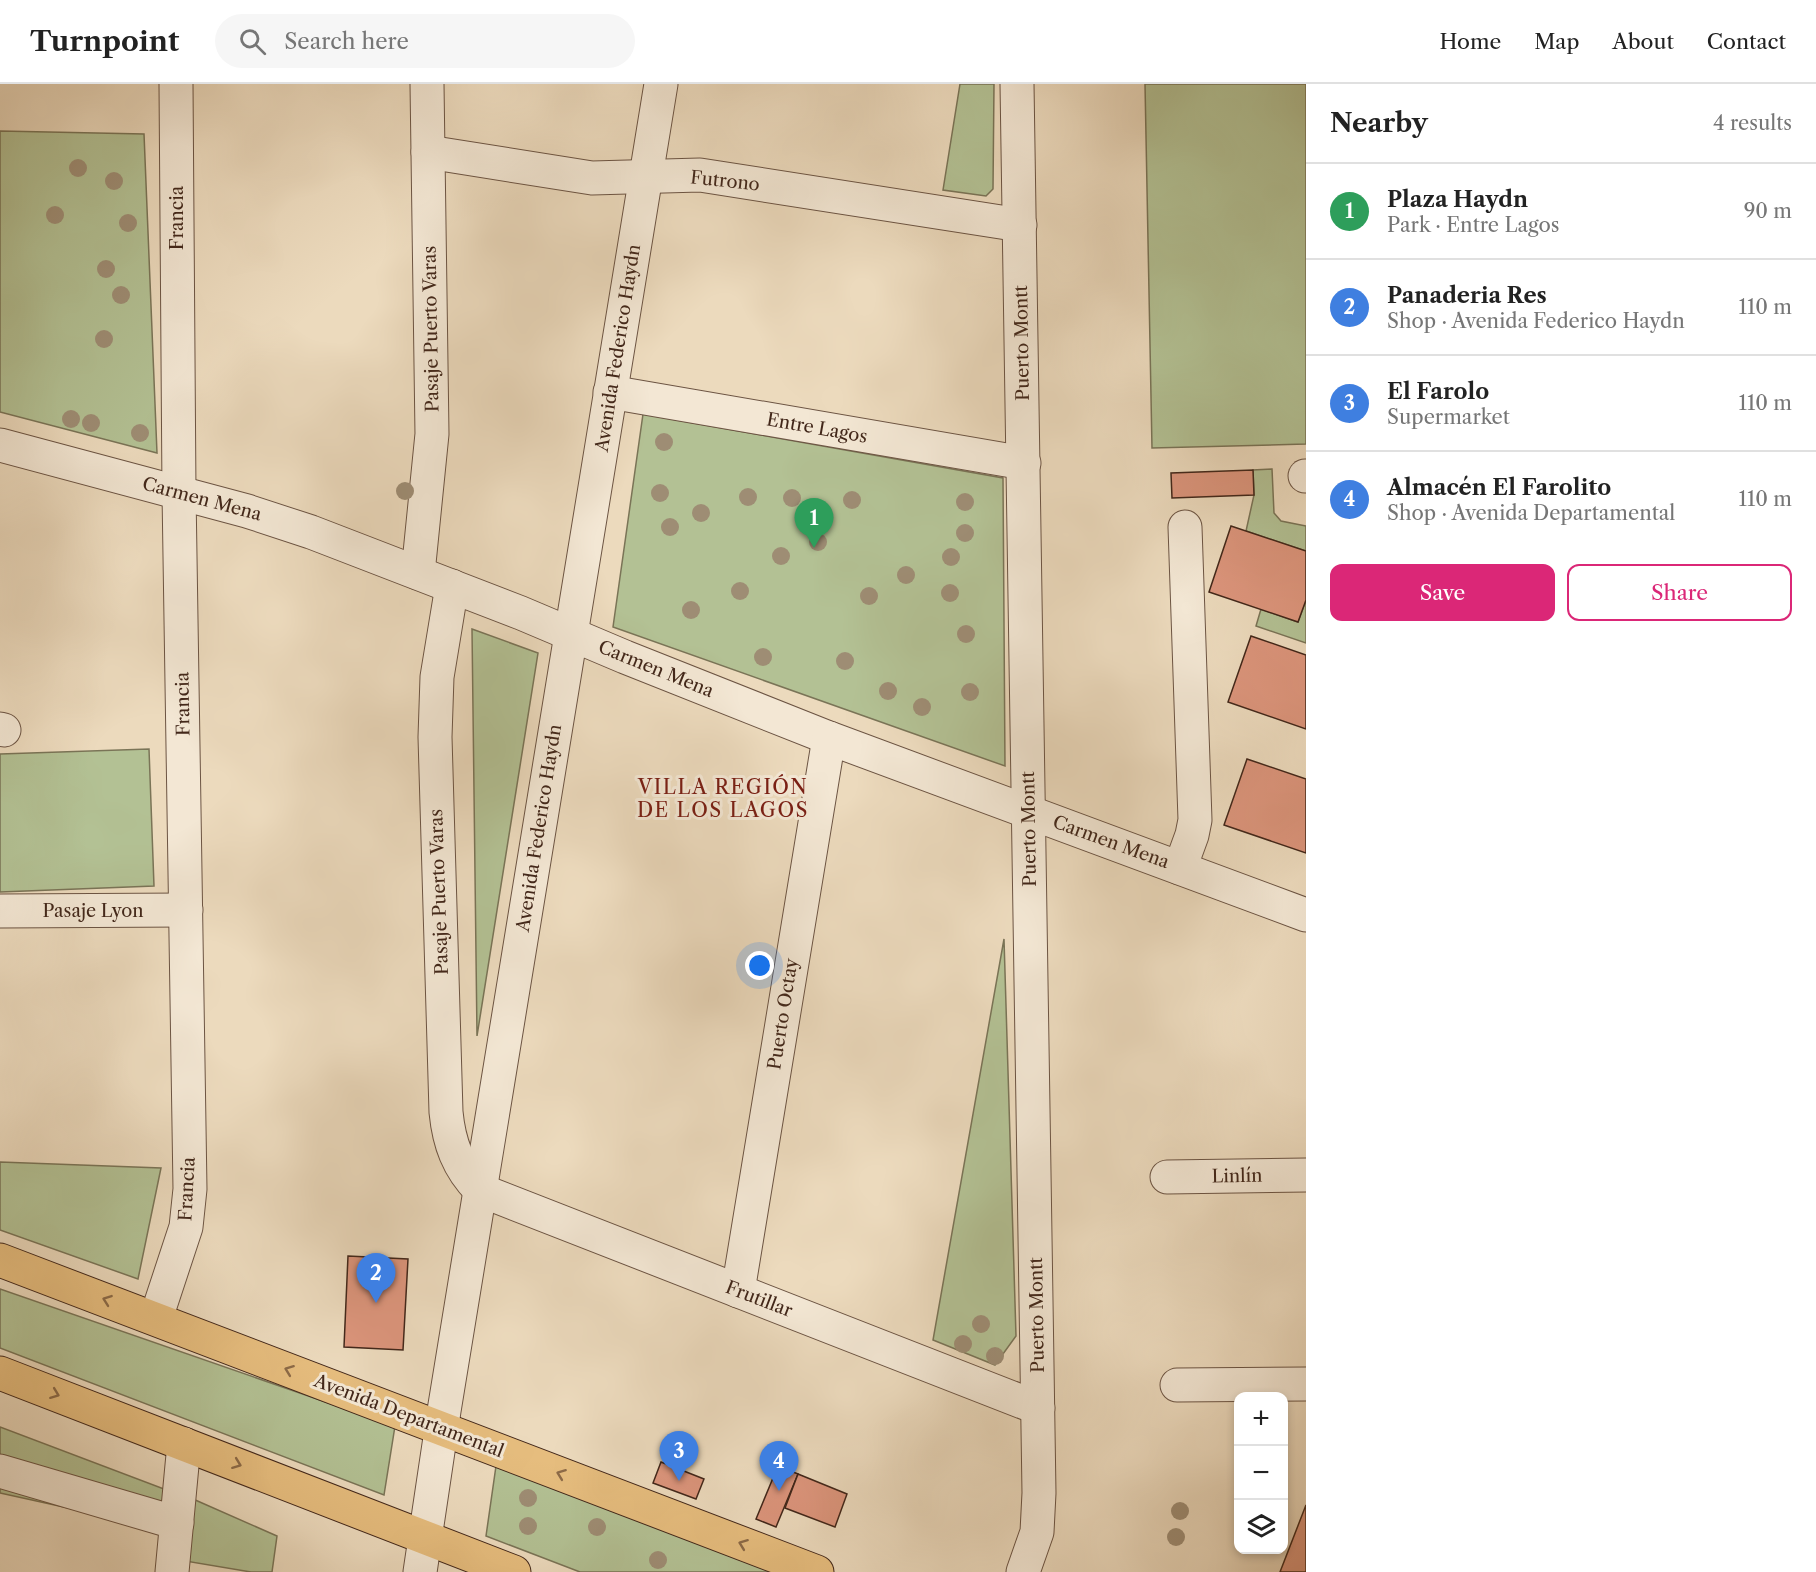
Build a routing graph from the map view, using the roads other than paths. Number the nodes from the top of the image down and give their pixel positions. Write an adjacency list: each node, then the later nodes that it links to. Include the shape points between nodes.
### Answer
1 (176, 84): 11 (street, Francia)
2 (427, 84): 5 (street, Pasaje Puerto Varas)
3 (661, 84): 6 (street, Avenida Federico Haydn)
4 (1017, 84): 7 (street, Puerto Montt)
5 (428, 152): 6 (street, Futrono, via 592,178); 13 (street, Pasaje Puerto Varas, via 432,434)
6 (646, 177): 7 (street, Futrono, via 700,176); 8 (street, Avenida Federico Haydn)
7 (1020, 225): 10 (street, Puerto Montt)
8 (610, 392): 10 (street, Entre Lagos); 15 (street, Avenida Federico Haydn)
9 (0, 445): 11 (street, Carmen Mena)
10 (1024, 463): 17 (street, Puerto Montt)
11 (179, 493): 13 (street, Carmen Mena, via 280,521); 19 (street, Francia)
12 (1185, 527): 18 (street, via 1195,820)
13 (418, 573): 14 (street, Carmen Mena)
14 (452, 586): 15 (street, Carmen Mena); 24 (street, Pasaje Puerto Varas, via 436,677 435,708 446,1112 458,1162)
15 (571, 634): 16 (street, Carmen Mena); 24 (street, Avenida Federico Haydn)
16 (829, 738): 17 (street, Carmen Mena); 26 (street, Puerto Octay)
17 (1030, 812): 18 (street, Carmen Mena); 31 (street, Puerto Montt)
18 (1180, 868): 21 (street, Carmen Mena)
19 (186, 910): 20 (street, Pasaje Lyon); 27 (street, Francia, via 189,1208 182,1243)
20 (0, 911)
21 (1306, 915)
22 (1306, 1175): 23 (street, Linlín)
23 (1167, 1177)
24 (480, 1190): 26 (street, Frutillar); 32 (street, Avenida Federico Haydn)
25 (0, 1260): 27 (main road, Avenida Departamental, one-way to 25)
26 (738, 1291): 31 (street, Frutillar)
27 (156, 1318): 32 (main road, Avenida Departamental, one-way to 27)
28 (0, 1373): 33 (main road, one-way to 33)
29 (1306, 1384): 30 (street)
30 (1176, 1385)
31 (1038, 1408): 41 (street, Puerto Montt, via 1039,1516)
32 (441, 1429): 36 (street, Avenida Federico Haydn); 40 (main road, Avenida Departamental, one-way to 32)
33 (184, 1444): 35 (street); 36 (main road, one-way to 36)
34 (0, 1471): 35 (street)
35 (177, 1523): 37 (street)
36 (425, 1537): 38 (street, Avenida Federico Haydn); 39 (main road)
37 (172, 1572)
38 (420, 1572)
39 (514, 1572)
40 (817, 1572)
41 (1023, 1572)

